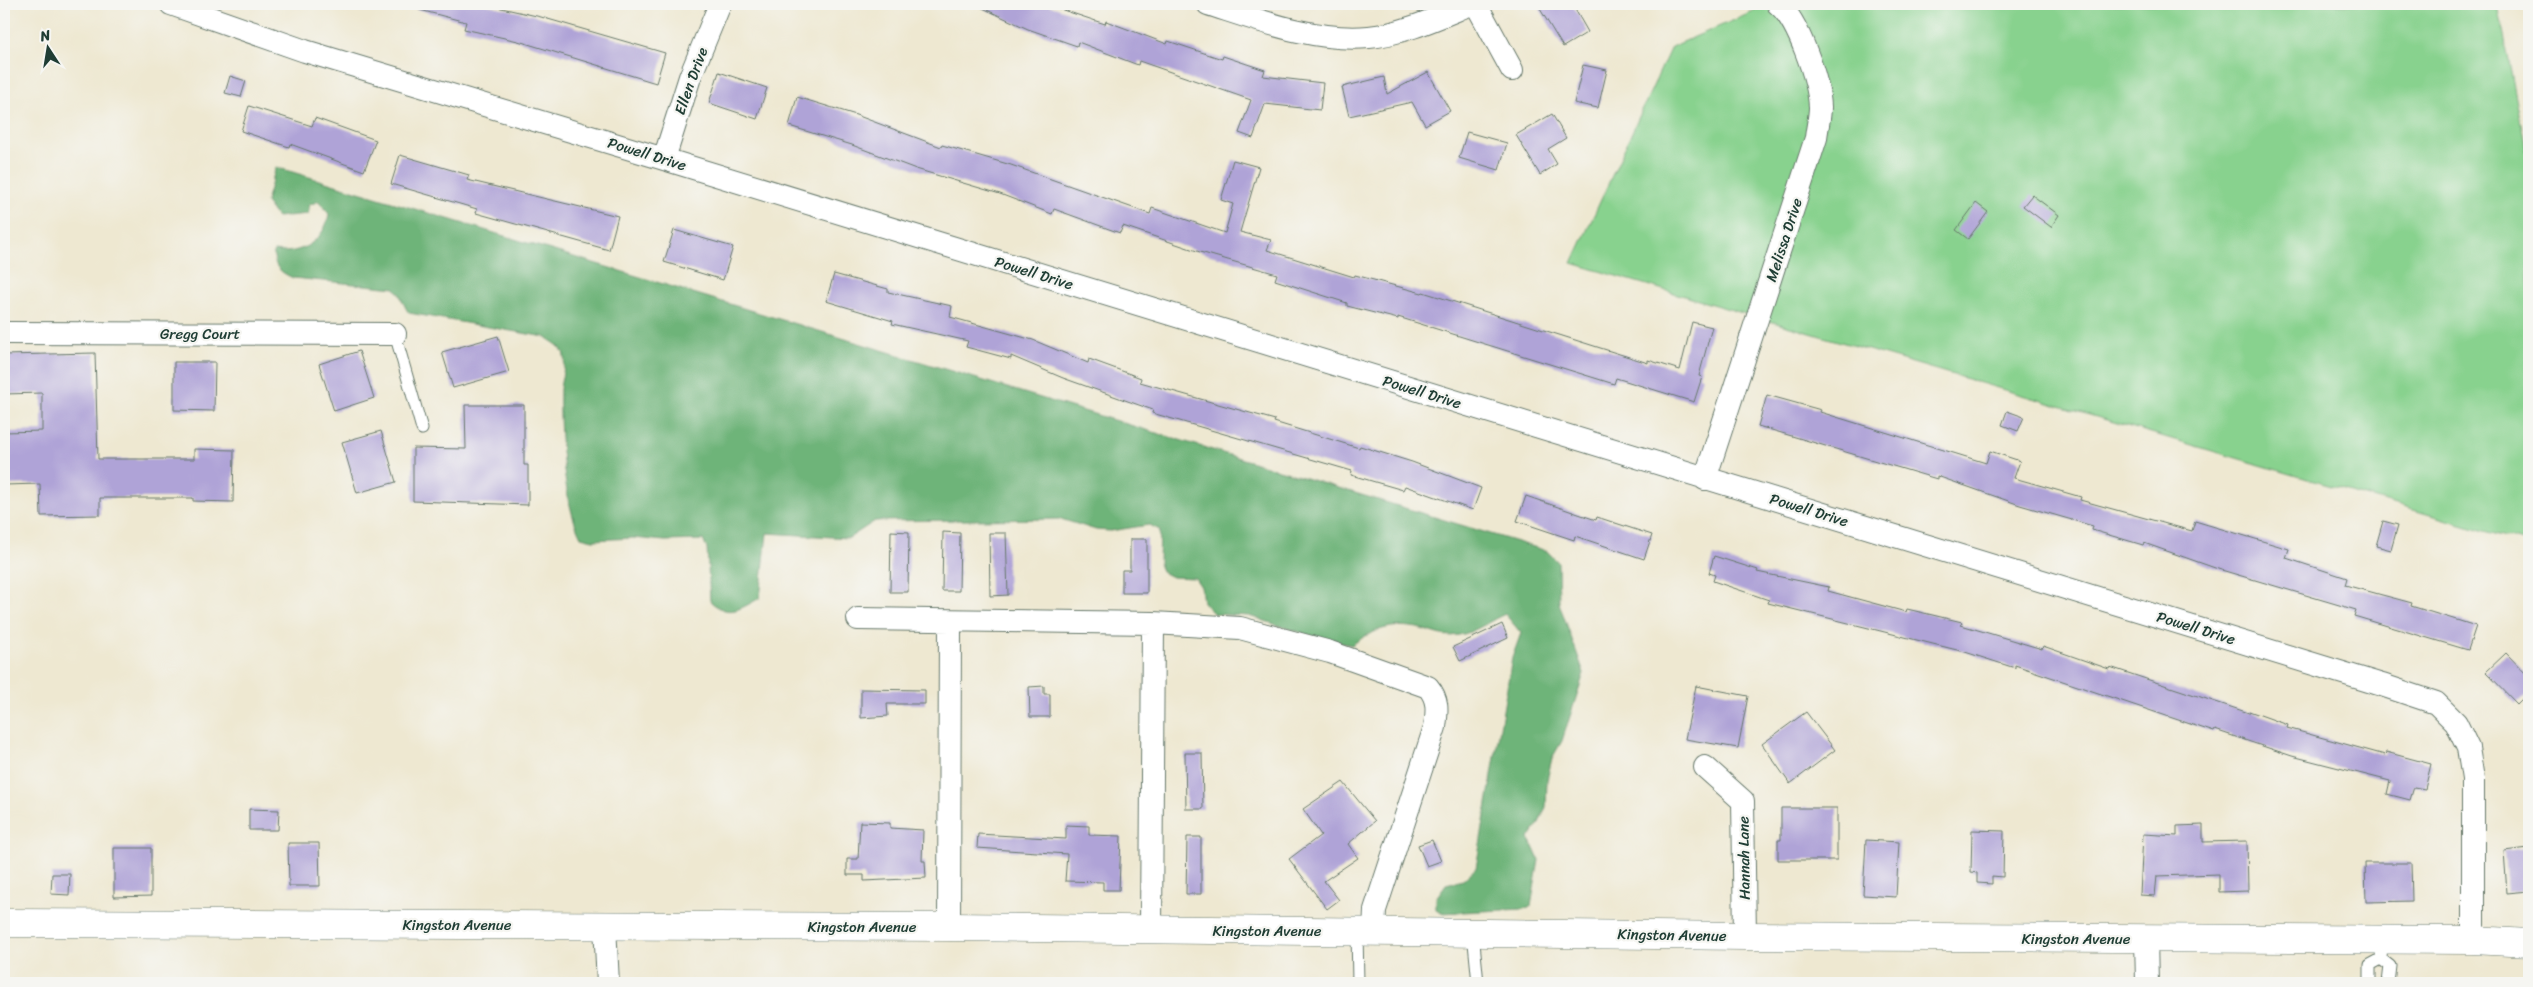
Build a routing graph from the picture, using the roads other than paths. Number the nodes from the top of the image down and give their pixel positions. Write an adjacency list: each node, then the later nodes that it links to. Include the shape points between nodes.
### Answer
1 (171, 4): 8 (street, Powell Drive, via 305,51)
2 (720, 4): 8 (street, Ellen Drive, via 690,77)
3 (1208, 4): 4 (street, via 1284,27 1332,36 1369,37)
4 (1471, 4)
5 (1476, 4): 7 (street)
6 (1778, 4): 12 (street, Melissa Drive, via 1801,38 1812,70 1820,106 1816,138)
7 (1512, 70)
8 (664, 159): 12 (street, Powell Drive)
9 (4, 333): 10 (street, Gregg Court)
10 (396, 334): 11 (lane)
11 (422, 429)
12 (1705, 479): 25 (street, Powell Drive, via 2436,703 2456,724 2468,748 2473,779)
13 (858, 620): 14 (street)
14 (950, 622): 15 (street); 19 (street)
15 (1153, 623): 20 (street); 21 (street, via 1240,628 1286,639 1428,687 1435,696 1438,709 1435,728 1375,910)
16 (1705, 767): 23 (street, Hannah Lane, via 1743,800)
17 (4, 922): 18 (street, Kingston Avenue)
18 (605, 926): 19 (street, Kingston Avenue); 28 (street)
19 (949, 927): 20 (street, Kingston Avenue)
20 (1151, 930): 21 (street, Kingston Avenue)
21 (1365, 931): 22 (street, Kingston Avenue); 29 (lane)
22 (1473, 933): 23 (street, Kingston Avenue); 30 (lane)
23 (1745, 936): 24 (street, Kingston Avenue)
24 (2146, 940): 27 (street, Kingston Avenue); 31 (street)
25 (2473, 940): 26 (street, Kingston Avenue); 27 (street, Kingston Avenue)
26 (2529, 943)
27 (2385, 955): 32 (lane, via 2370,965); 33 (lane)
28 (608, 983)
29 (1358, 983)
30 (1478, 983)
31 (2147, 983)
32 (2370, 983)
33 (2388, 983)

